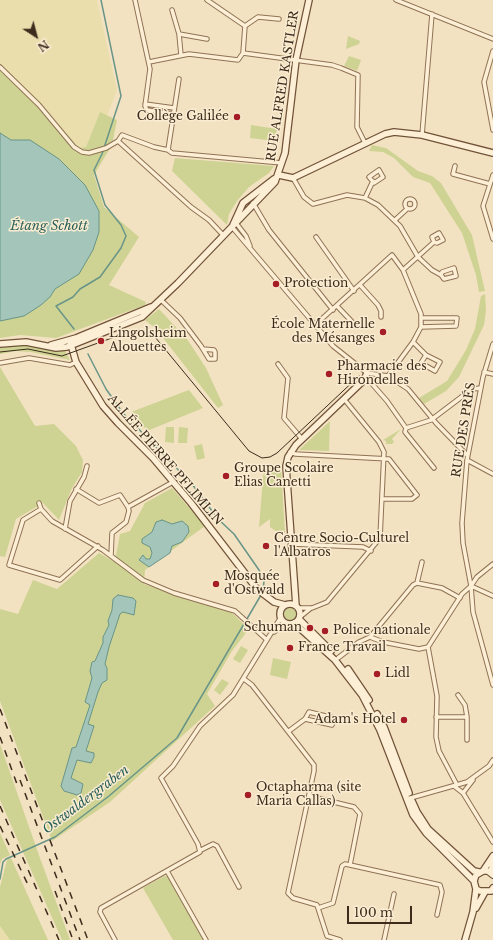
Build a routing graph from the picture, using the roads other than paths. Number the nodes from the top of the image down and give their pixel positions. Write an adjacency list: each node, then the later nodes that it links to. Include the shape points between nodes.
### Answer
1 (135, 0): 16 (street)
2 (309, 0): 15 (street, RUE ALFRED KASTLER)
3 (396, 0): 6 (street)
4 (210, 1): 8 (street)
5 (172, 10): 9 (street)
6 (432, 14): 10 (street); 23 (street)
7 (279, 19): 8 (street, via 258,17)
8 (245, 26): 13 (street)
9 (179, 34): 11 (street); 14 (street)
10 (493, 38)
11 (207, 39)
12 (493, 51): 22 (street, via 484,82)
13 (243, 53): 14 (street, via 238,60); 15 (street)
14 (181, 55): 16 (street)
15 (296, 60): 25 (street, via 332,65 358,75 357,127); 28 (street, RUE ALFRED KASTLER)
16 (149, 62): 19 (street)
17 (0, 66): 24 (street, via 39,105 74,147 85,152 101,150)
18 (179, 79): 20 (street)
19 (145, 104): 20 (street); 21 (street, via 147,110)
20 (174, 108): 21 (street)
21 (173, 114): 26 (street)
22 (493, 130)
23 (422, 134): 25 (street, via 394,132); 27 (street)
24 (118, 141): 26 (street, via 122,136); 40 (street)
25 (366, 143): 32 (street)
26 (168, 150): 28 (street, via 172,153)
27 (493, 153)
28 (282, 163): 30 (street, RUE ALFRED KASTLER)
29 (455, 166): 34 (street, via 453,174)
30 (279, 175): 32 (street); 36 (street); 39 (street, via 243,204)
31 (493, 175): 34 (street)
32 (293, 178): 35 (street, via 304,197 313,204 347,195)
33 (372, 181): 35 (street)
34 (490, 184): 42 (street, via 483,206)
35 (365, 198): 38 (street, via 378,205)
36 (253, 204): 39 (street); 51 (street, via 269,230)
37 (408, 209): 38 (street)
38 (395, 220): 44 (street)
39 (234, 225): 40 (street); 54 (street)
40 (224, 236): 49 (street)
41 (316, 237): 48 (street)
42 (493, 239)
43 (434, 242): 44 (street)
44 (418, 257): 45 (street); 46 (street, via 432,270)
45 (403, 270): 47 (street, via 392,255); 53 (street)
46 (441, 274)
47 (360, 285): 48 (street); 52 (street, via 378,305)
48 (354, 291): 50 (street)
49 (159, 302): 59 (street, via 136,320); 61 (street, via 180,318)
50 (337, 306): 51 (street); 55 (street)
51 (333, 310): 54 (street)
52 (380, 316)
53 (422, 318): 56 (street); 56 (street, via 456,318 456,326)
54 (314, 326): 68 (street)
55 (356, 326)
56 (422, 327): 57 (street)
57 (414, 342): 62 (street); 69 (street)
58 (0, 344): 59 (street)
59 (70, 344): 64 (street, ALLÉE PIERRE PFLIMLIN)
60 (493, 344): 66 (street, RUE DES PRÉS)
61 (203, 349)
62 (426, 355): 62 (street, via 440,362 435,371 421,363)
63 (0, 362): 64 (street, via 29,358 70,365)
64 (76, 362): 82 (street, ALLÉE PIERRE PFLIMLIN, via 103,406)
65 (278, 364): 74 (street, via 288,378 284,418)
66 (484, 372): 67 (street); 70 (street, RUE DES PRÉS)
67 (493, 374)
68 (366, 375): 69 (street); 71 (street); 73 (street)
69 (388, 376): 72 (street, via 408,389)
70 (481, 388): 72 (street, via 472,389); 76 (street, RUE DES PRÉS)
71 (344, 399): 74 (street); 77 (street, via 382,446)
72 (433, 419): 73 (street); 76 (street)
73 (406, 428): 80 (street, via 405,432)
74 (302, 439): 75 (street)
75 (290, 452): 77 (street); 89 (street, via 286,466)
76 (467, 455): 78 (street, RUE DES PRÉS)
77 (384, 458): 84 (street); 84 (street, via 388,459 417,495 412,499)
78 (466, 460): 81 (street); 96 (street, RUE DES PRÉS, via 463,543)
79 (87, 466): 83 (street, via 84,477)
80 (434, 468)
81 (493, 474)
82 (173, 482): 86 (street); 100 (street, ALLÉE PIERRE PFLIMLIN, via 263,595)
83 (76, 489): 86 (street, via 99,503 120,495); 88 (street)
84 (382, 499): 91 (street, via 380,538)
85 (40, 503): 87 (street)
86 (128, 507): 92 (street, via 126,522 112,533)
87 (41, 509): 88 (street, via 52,521); 90 (street, via 23,520 9,565 60,580)
88 (65, 529): 90 (street)
89 (292, 544): 91 (street, via 363,547); 97 (street)
90 (98, 546): 92 (street)
91 (371, 551): 103 (street, via 327,602)
92 (111, 556): 109 (street, via 146,582 235,611)
93 (422, 562): 95 (street)
94 (493, 564): 96 (street, via 477,577)
95 (417, 583): 99 (street, via 442,588); 108 (street)
96 (471, 586): 98 (street); 99 (street); 113 (street, RUE DES PRÉS, via 473,612)
97 (295, 595): 101 (street); 102 (street)
98 (493, 596)
99 (460, 598): 110 (street)
100 (274, 602): 101 (street, ALLÉE PIERRE PFLIMLIN); 104 (street, ALLÉE PIERRE PFLIMLIN)
101 (287, 605): 102 (street, ALLÉE PIERRE PFLIMLIN); 104 (street)
102 (297, 607): 103 (street); 105 (street)
103 (312, 608): 105 (street)
104 (281, 615): 106 (street, ALLÉE PIERRE PFLIMLIN); 107 (street)
105 (297, 620): 106 (street); 111 (street)
106 (287, 622): 107 (street)
107 (273, 632): 109 (street)
108 (370, 637): 110 (street, via 419,649); 111 (street)
109 (267, 640): 112 (street)
110 (428, 647): 115 (street, via 437,696)
111 (337, 659): 125 (street, via 366,693 384,727)
112 (244, 678): 118 (street); 127 (street, via 233,694 200,726 173,766 161,778)
113 (493, 685)
114 (458, 695): 116 (street, via 465,705)
115 (436, 717): 116 (street); 122 (street, via 438,751)
116 (467, 717): 119 (street)
117 (305, 720): 117 (street, via 332,725 334,718 309,712); 118 (street)
118 (289, 731): 124 (street, via 314,765)
119 (467, 740)
120 (493, 760): 121 (street)
121 (474, 778): 122 (street); 123 (street)
122 (455, 785): 123 (street); 125 (street)
123 (463, 793): 126 (street)
124 (309, 796): 130 (street, via 354,807 359,811); 139 (street, via 288,893 293,898 314,903)
125 (409, 799): 132 (street, via 428,829 474,871); 134 (street, via 413,815 426,833)
126 (493, 842)
127 (201, 850): 131 (street, via 197,855); 135 (street, via 213,844 217,846)
128 (493, 856): 132 (street)
129 (493, 863): 133 (street)
130 (350, 865): 139 (street, via 342,866 333,903); 141 (street, via 440,885 442,892)
131 (167, 871): 143 (street, via 100,910); 144 (street)
132 (481, 871): 133 (street); 134 (street)
133 (492, 874)
134 (474, 881): 136 (street)
135 (239, 887)
136 (476, 889): 137 (street); 140 (street)
137 (490, 891): 140 (street)
138 (394, 894): 147 (street)
139 (318, 908): 142 (street)
140 (474, 912): 148 (street)
141 (437, 914)
142 (327, 936): 145 (street); 146 (street)
143 (115, 940)
144 (206, 940)
145 (324, 940)
146 (340, 940)
147 (384, 940)
148 (465, 940)

